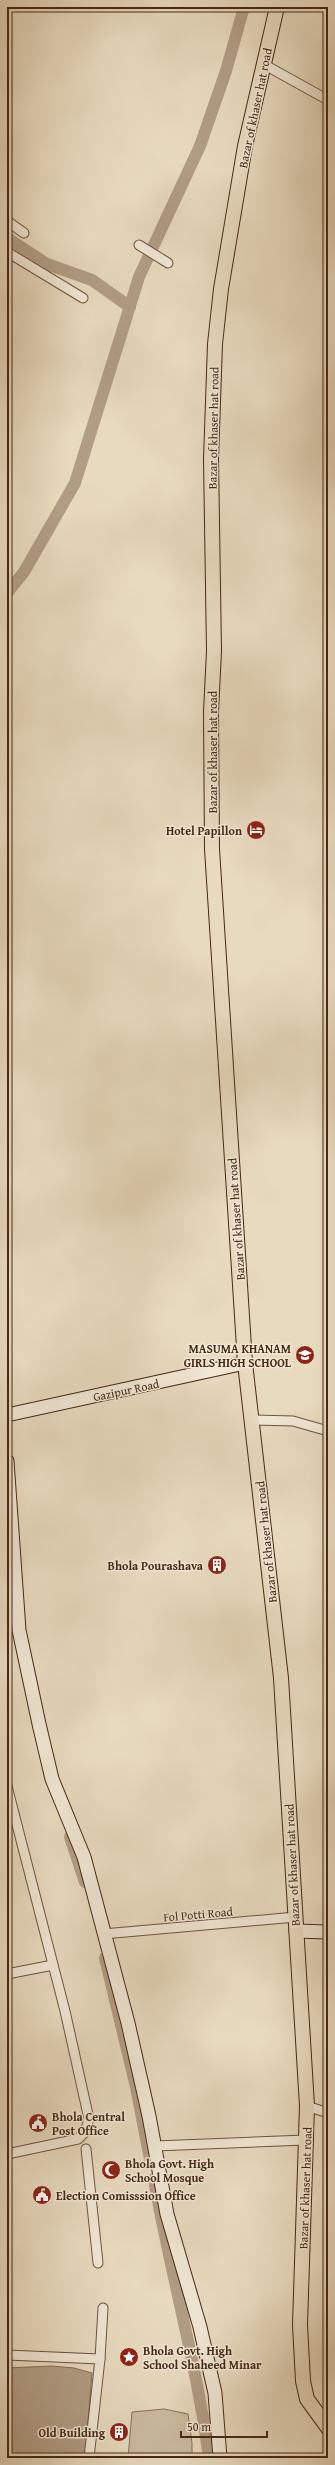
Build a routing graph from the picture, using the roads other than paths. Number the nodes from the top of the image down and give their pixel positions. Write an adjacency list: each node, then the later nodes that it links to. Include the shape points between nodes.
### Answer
1 (277, 7): 2 (main road, Bazar of khaser hat road)
2 (265, 65): 3 (street); 10 (main road, Bazar of khaser hat road, via 245,146 221,289 215,344 211,459 214,651 211,712 212,849)
3 (328, 100)
4 (7, 221): 5 (street)
5 (24, 233)
6 (139, 245): 8 (street)
7 (7, 252): 9 (street)
8 (168, 263)
9 (83, 298)
10 (245, 1363): 11 (street, Gazipur Road); 12 (main road, Bazar of khaser hat road)
11 (7, 1415)
12 (253, 1420): 13 (street, via 293,1421); 17 (main road, Bazar of khaser hat road, via 281,1678)
13 (328, 1430)
14 (7, 1461): 19 (street, via 19,1630 52,1779 84,1857)
15 (7, 1786): 16 (street)
16 (10, 1806): 20 (street)
17 (296, 1924): 18 (street); 19 (street, Fol Potti Road); 22 (main road, Bazar of khaser hat road)
18 (328, 1932)
19 (103, 1934): 25 (street, via 128,2022)
20 (53, 1965): 21 (street); 27 (street, via 89,2119 85,2132 78,2139)
21 (7, 1974)
22 (307, 2106): 23 (street); 24 (main road, Bazar of khaser hat road)
23 (328, 2113)
24 (306, 2140): 25 (street); 32 (main road, Bazar of khaser hat road, via 300,2325 303,2382 307,2399)
25 (155, 2146): 34 (street, via 167,2214 200,2327 215,2393)
26 (86, 2149): 28 (street)
27 (7, 2154)
28 (98, 2263)
29 (102, 2308): 31 (street)
30 (7, 2355): 31 (street)
31 (100, 2360): 33 (street)
32 (328, 2428)
33 (89, 2458)
34 (220, 2458)

